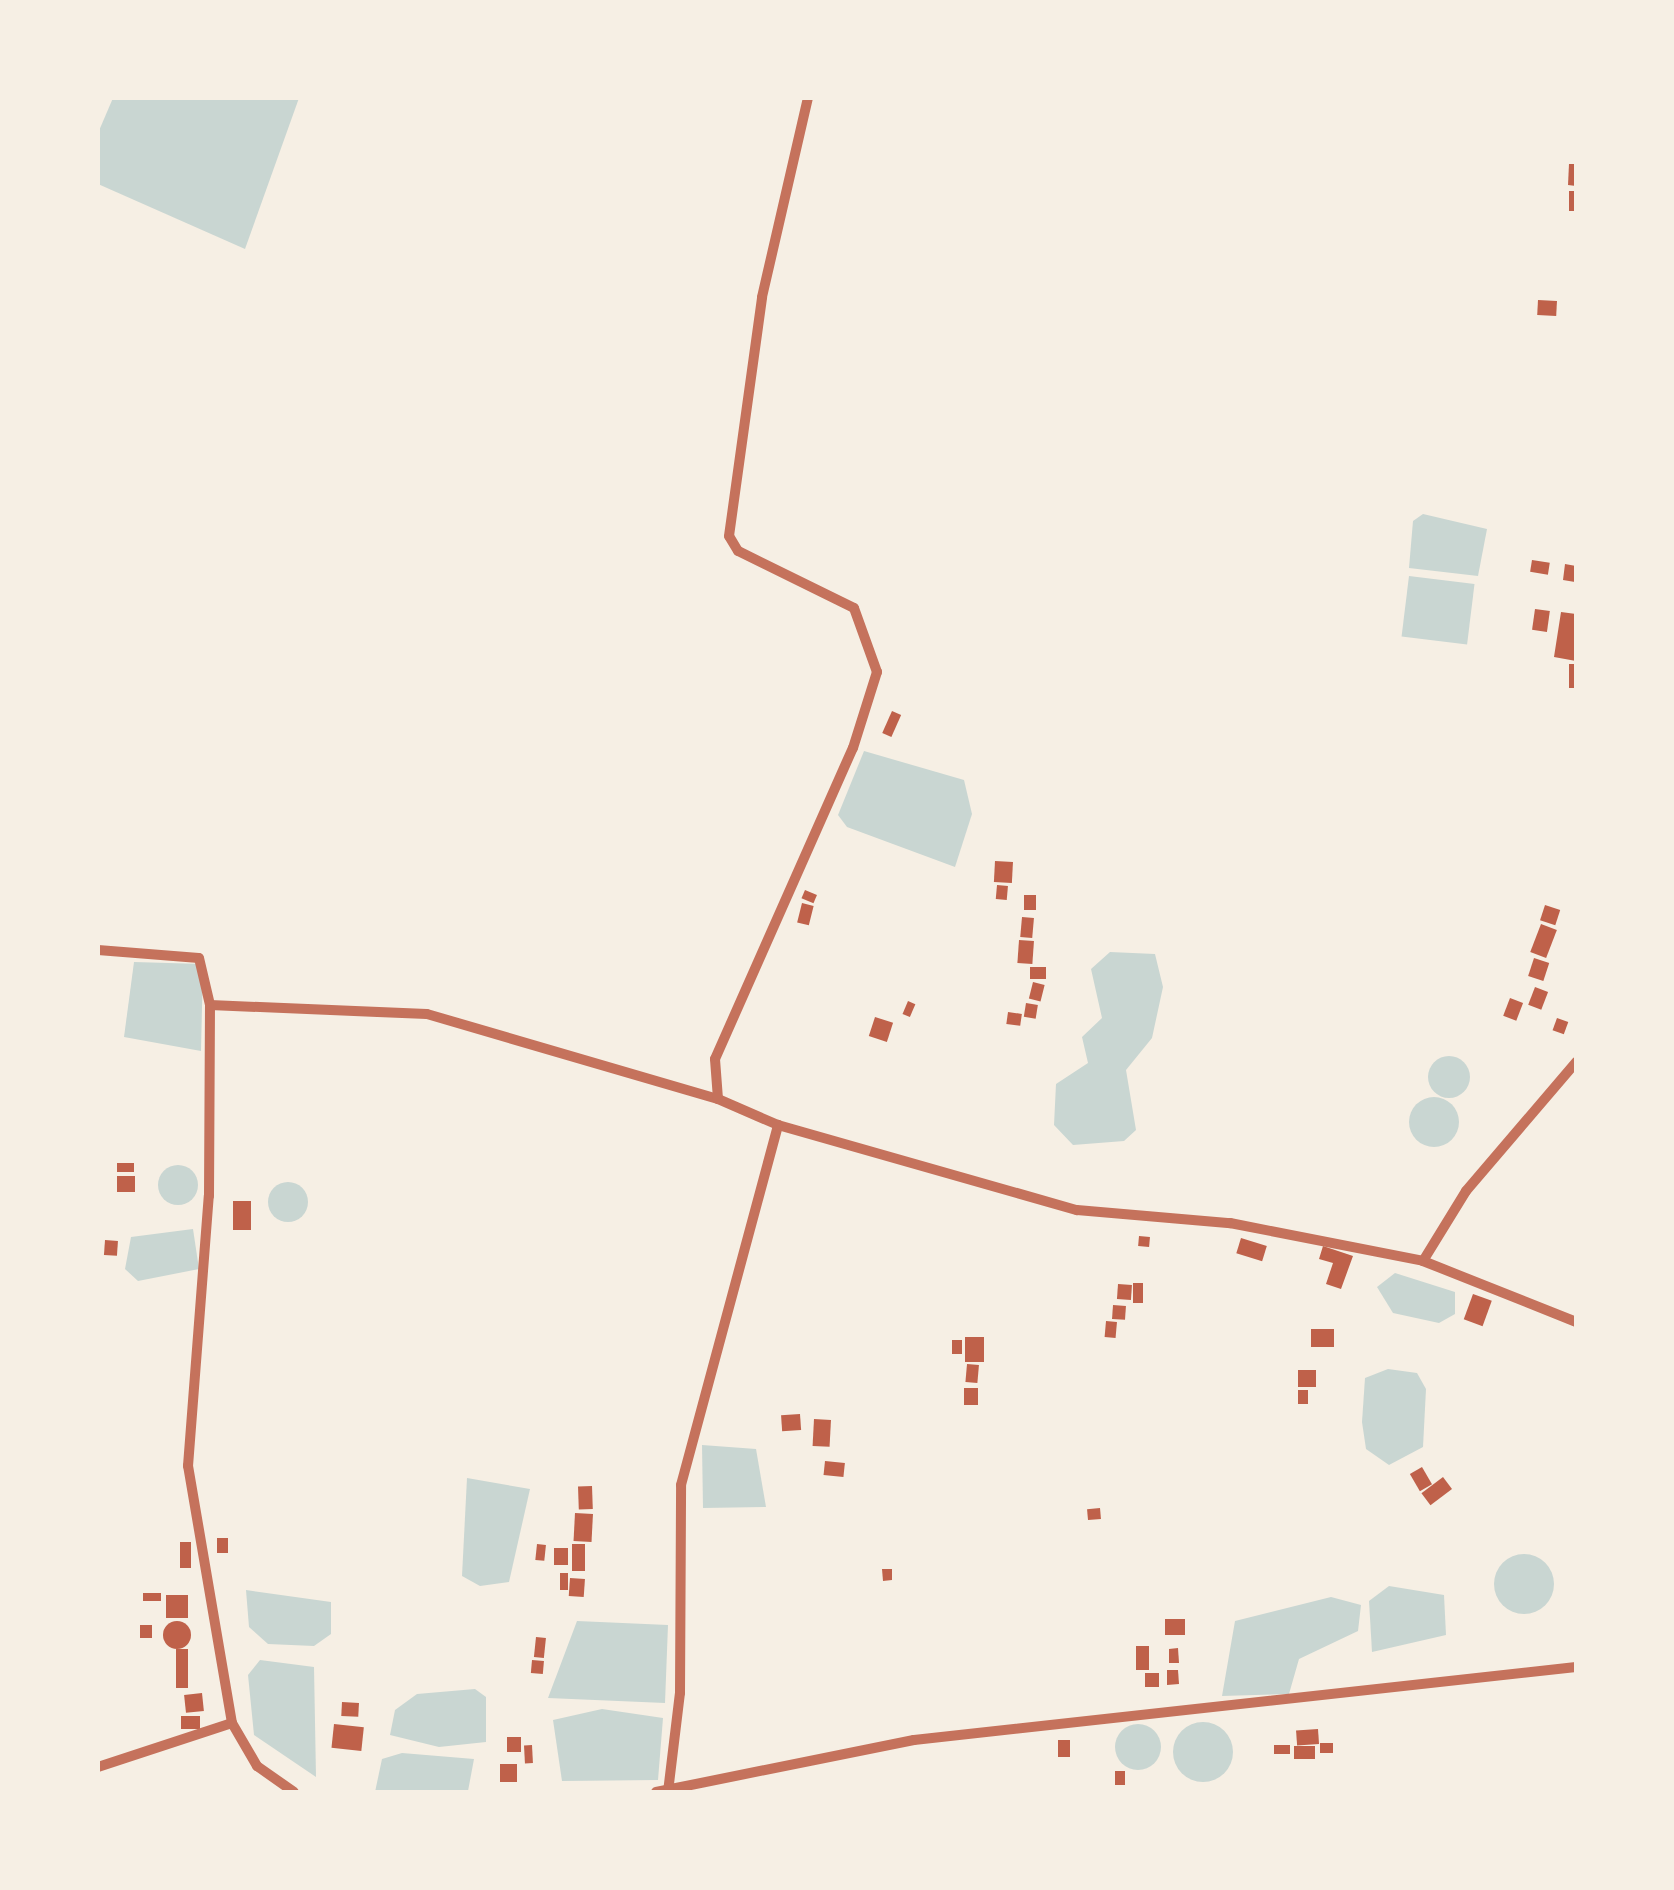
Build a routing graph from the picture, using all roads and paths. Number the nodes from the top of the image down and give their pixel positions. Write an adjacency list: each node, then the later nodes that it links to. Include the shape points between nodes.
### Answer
1 (808, 98): 5 (street, via 762,297 729,536 738,550 854,608 877,672 854,748 715,1058)
2 (98, 950): 3 (street, via 199,958)
3 (210, 1005): 5 (street, via 427,1014); 10 (street, via 208,1196 188,1466)
4 (1576, 1062): 7 (street, via 1466,1190)
5 (718, 1099): 6 (street)
6 (778, 1125): 7 (street, via 1077,1210 1230,1223); 14 (street, via 681,1485 682,1659)
7 (1423, 1261): 8 (street)
8 (1576, 1322)
9 (1576, 1667): 14 (street, via 914,1740)
10 (232, 1723): 11 (street); 12 (street, via 257,1766)
11 (98, 1767)
12 (294, 1792)
13 (656, 1792): 14 (street)
14 (668, 1792)

